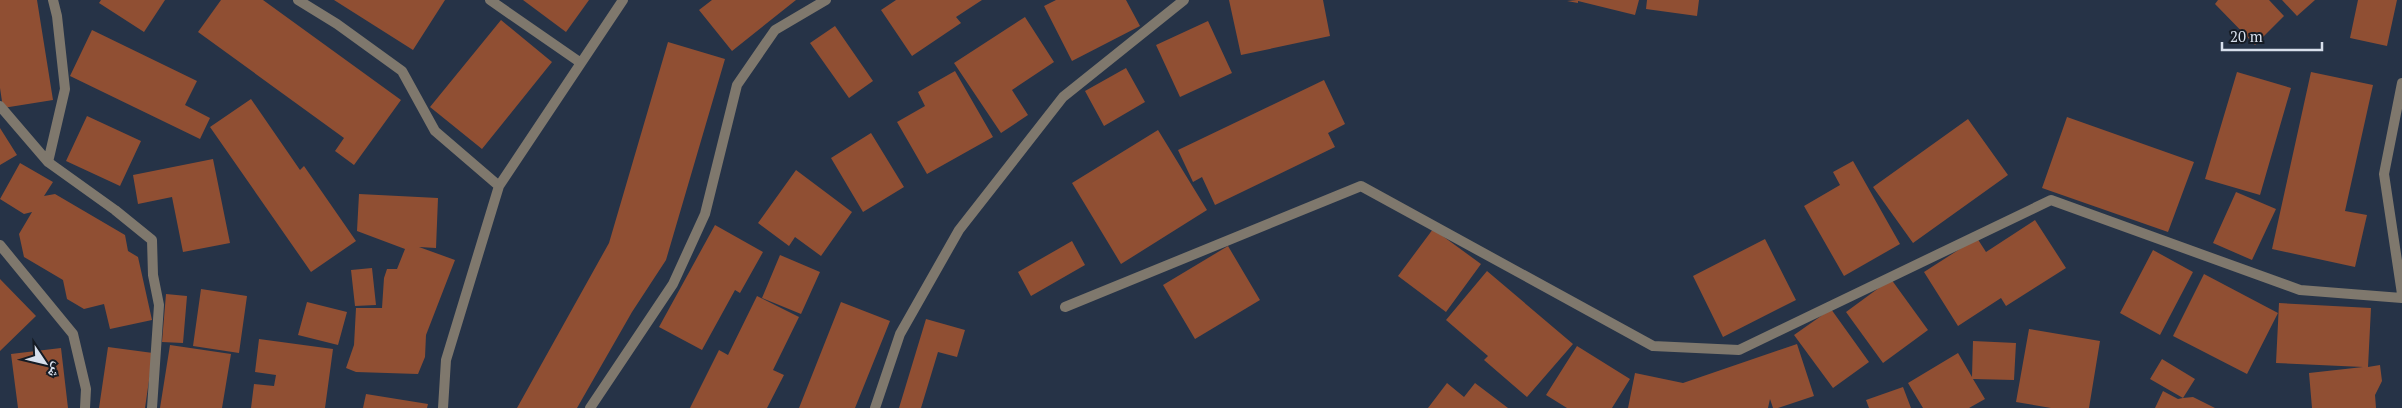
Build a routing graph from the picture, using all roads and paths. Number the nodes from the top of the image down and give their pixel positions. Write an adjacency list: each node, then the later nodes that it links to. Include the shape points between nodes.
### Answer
1 (53, 0): 10 (street, via 65,89)
2 (298, 0): 11 (street, via 402,71 435,131)
3 (490, 0): 7 (street)
4 (623, 0): 7 (street)
5 (826, 0): 18 (street, via 775,30 737,85 705,214 673,284)
6 (1184, 0): 19 (street, via 1063,97 959,230 900,334)
7 (581, 63): 11 (street)
8 (2402, 83): 13 (street, via 2384,174)
9 (0, 106): 10 (street)
10 (48, 162): 16 (street, via 152,240 153,275 159,305)
11 (499, 186): 17 (street, via 446,360)
12 (2, 252): 15 (street, via 73,334 86,389)
13 (2402, 296): 14 (street, via 2300,290 2051,200 1739,350 1652,346 1361,186)
14 (1065, 307)
15 (85, 408)
16 (152, 408)
17 (443, 408)
18 (590, 408)
19 (875, 408)

